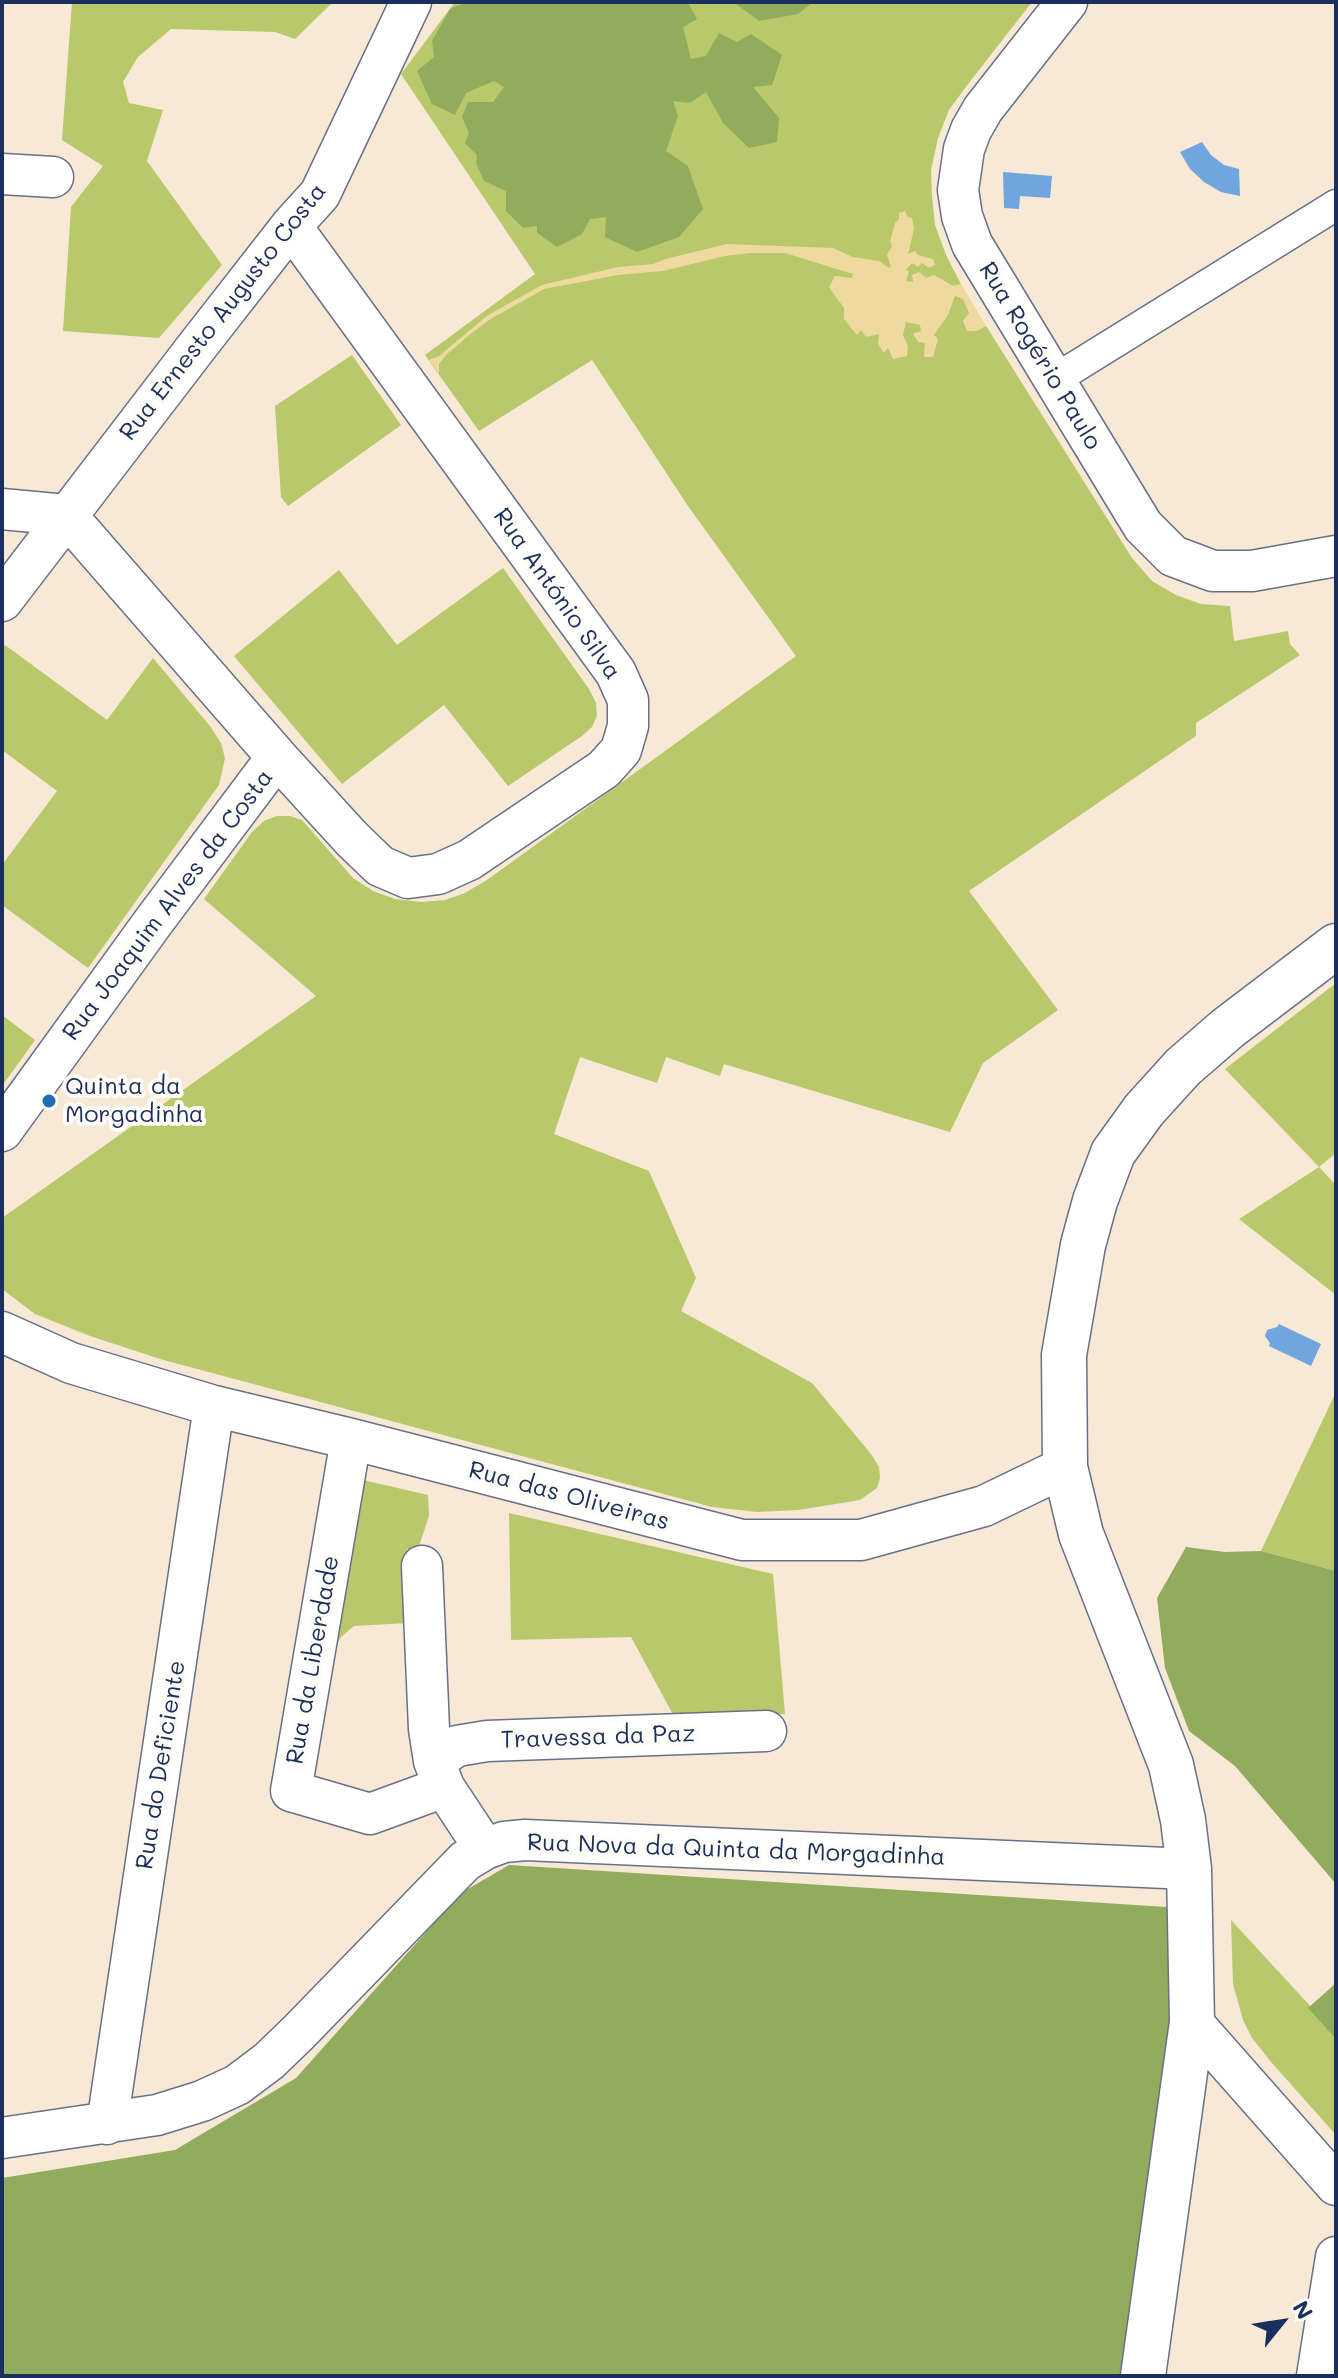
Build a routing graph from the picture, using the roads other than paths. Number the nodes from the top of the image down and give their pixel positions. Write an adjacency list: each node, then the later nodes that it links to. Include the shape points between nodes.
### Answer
1 (411, 2): 6 (street, Rua Ernesto Augusto Costa, via 320,194)
2 (1067, 2): 7 (street, Rua Rogério Paulo, via 983,109 964,149 958,190 972,244)
3 (2, 174): 4 (street)
4 (53, 177)
5 (1336, 205): 7 (street)
6 (291, 226): 9 (street, Rua Ernesto Augusto Costa); 12 (street, Rua António Silva, via 616,673 628,700 628,726 621,750 604,769 469,860 438,874 408,878 370,857)
7 (1054, 380): 10 (street, Rua Rogério Paulo, via 1143,526 1173,556 1213,571 1252,571)
8 (2, 509): 9 (street)
9 (66, 515): 11 (street, Rua Ernesto Augusto Costa); 12 (street, Rua António Silva)
10 (1336, 556)
11 (2, 601)
12 (277, 757): 14 (street, Rua Joaquim Alves da Costa)
13 (1336, 946): 20 (main road, via 1183,1067 1113,1153 1073,1290 1064,1355)
14 (2, 1131)
15 (2, 1332): 17 (street, Rua das Oliveiras)
16 (2, 1357): 17 (street, Rua das Oliveiras)
17 (71, 1363): 18 (street, Rua das Oliveiras)
18 (214, 1406): 19 (street, Rua das Oliveiras); 27 (street, Rua do Deficiente)
19 (351, 1439): 20 (street, Rua das Oliveiras, via 742,1540 861,1540 984,1506); 23 (street, Rua da Liberdade, via 291,1791 370,1814)
20 (1065, 1467): 25 (main road, via 1081,1534 1171,1765)
21 (422, 1566): 23 (street, via 429,1729)
22 (766, 1731): 23 (street, Travessa da Paz, via 487,1741 457,1746)
23 (439, 1774): 24 (street)
24 (485, 1849): 25 (street, Rua Nova da Quinta da Morgadinha, via 525,1840); 27 (street, Rua Nova da Quinta da Morgadinha, via 465,1861 299,2032 237,2085 157,2115)
25 (1189, 1869): 26 (main road)
26 (1192, 2022): 29 (street); 31 (main road)
27 (107, 2124): 28 (street, Rua Nova da Quinta da Morgadinha)
28 (2, 2138)
29 (1336, 2185)
30 (1336, 2257): 32 (street)
31 (1143, 2376)
32 (1317, 2376)

